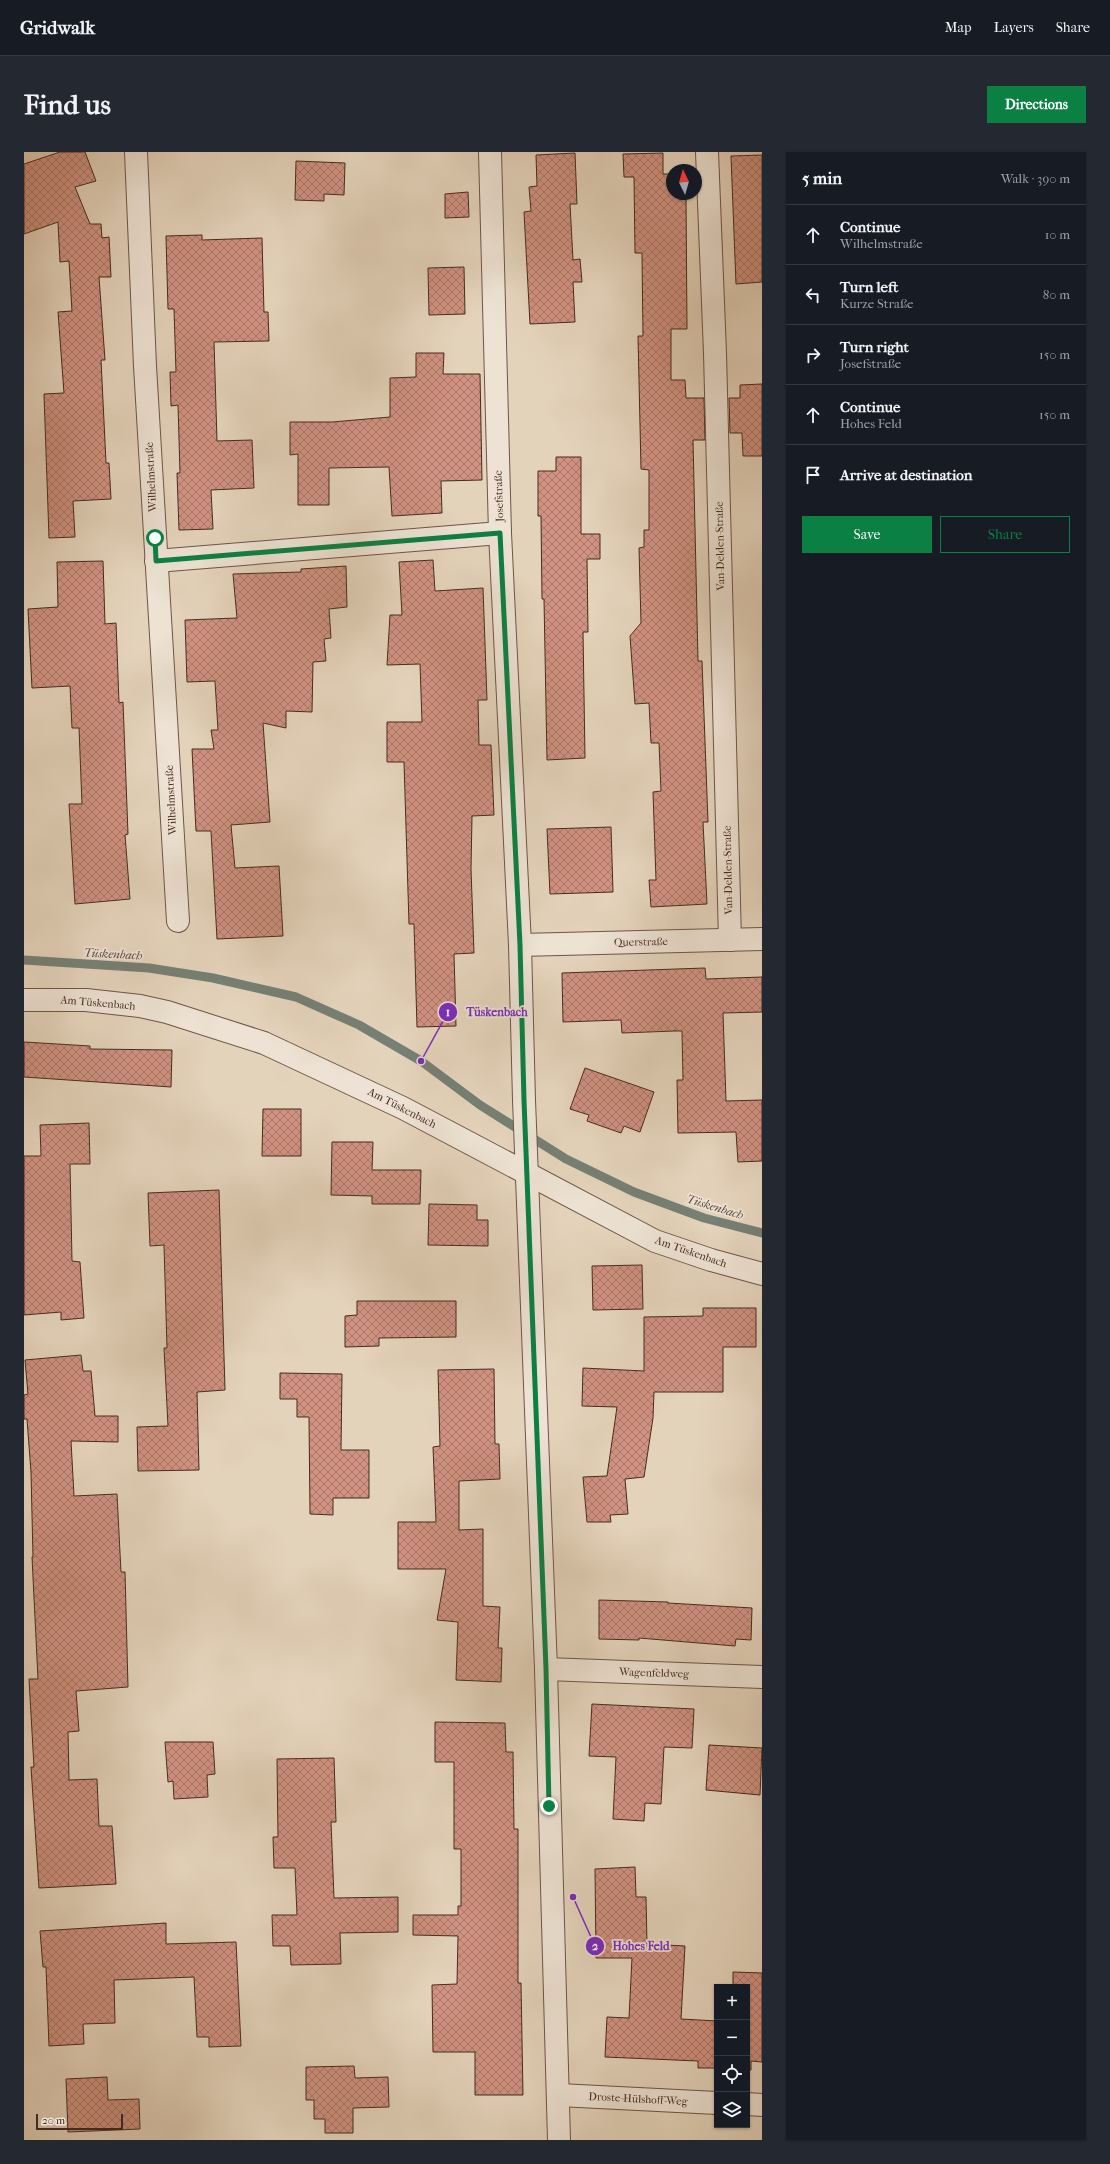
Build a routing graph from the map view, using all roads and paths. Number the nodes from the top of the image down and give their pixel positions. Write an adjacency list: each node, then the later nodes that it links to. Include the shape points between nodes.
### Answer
1 (136, 152): 5 (street, Wilhelmstraße)
2 (490, 152): 4 (street, Josefstraße)
3 (707, 152): 8 (street, Van-Delden-Straße, via 715,353)
4 (500, 533): 5 (street); 9 (street, Josefstraße)
5 (156, 561): 6 (street, Wilhelmstraße)
6 (178, 921)
7 (762, 939): 8 (street, Querstraße)
8 (730, 940): 9 (street, Querstraße)
9 (520, 945): 11 (street, Josefstraße)
10 (24, 1000): 11 (street, Am Tüskenbach, via 86,1000 140,1006 257,1040)
11 (528, 1169): 12 (street, Am Tüskenbach, via 655,1241); 13 (street, Josefstraße)
12 (762, 1274)
13 (546, 1669): 14 (street, Wagenfeldweg); 15 (street, Josefstraße)
14 (762, 1677)
15 (559, 2095): 16 (street, Droste-Hülshoff-Weg); 19 (street, Josefstraße)
16 (714, 2103)
17 (750, 2104): 18 (street)
18 (762, 2105)
19 (559, 2140)

